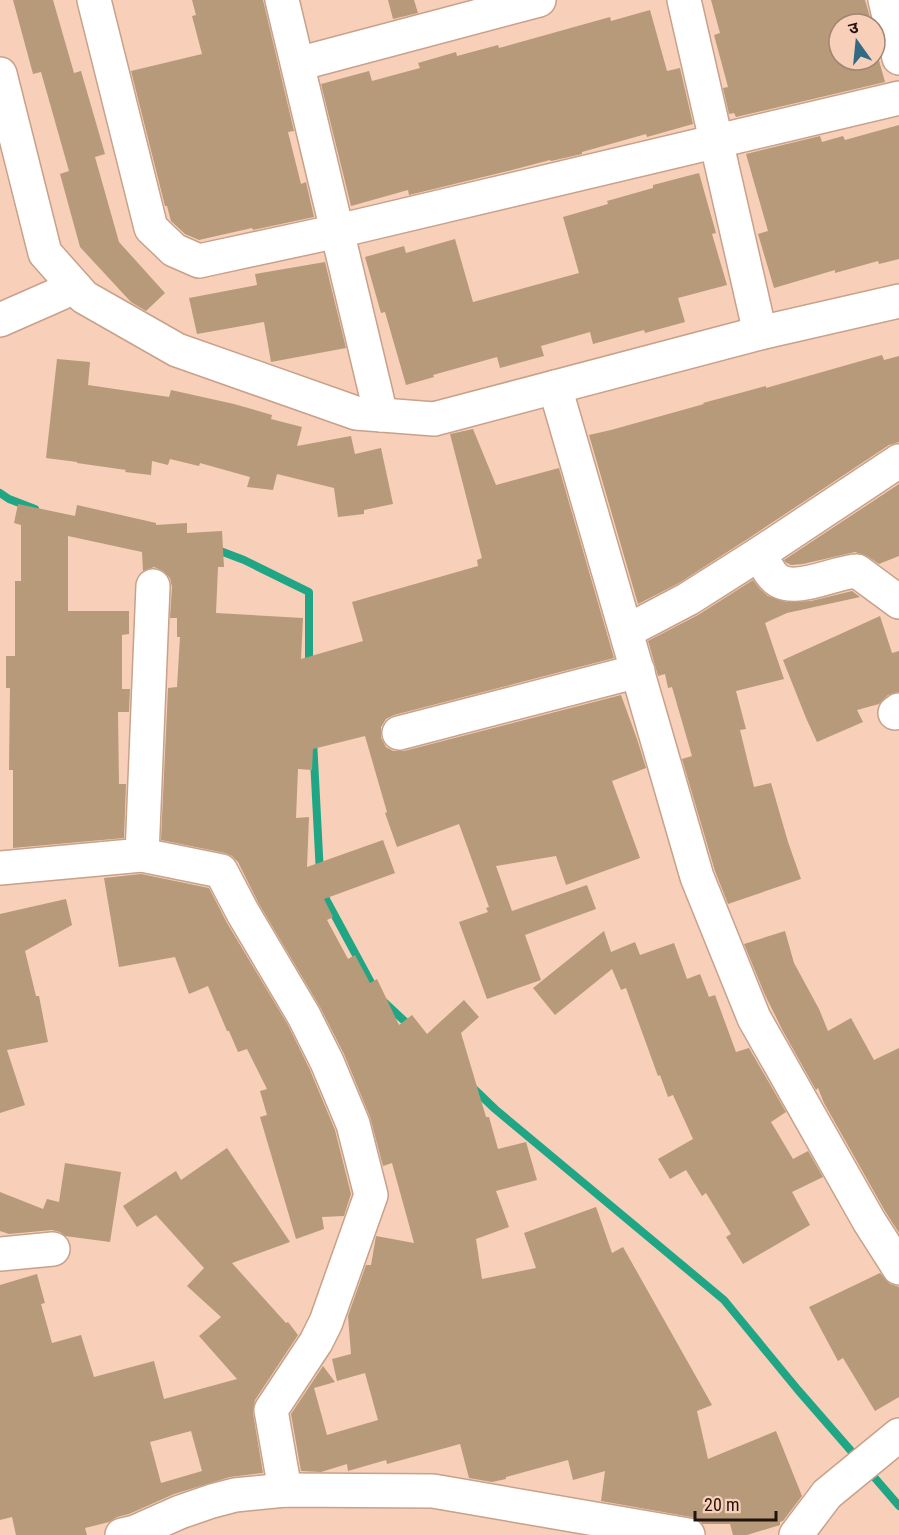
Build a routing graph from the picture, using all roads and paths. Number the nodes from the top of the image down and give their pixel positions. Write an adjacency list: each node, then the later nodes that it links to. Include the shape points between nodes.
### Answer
1 (94, 0): 12 (street, via 151,228 174,250 199,261)
2 (282, 0): 8 (street)
3 (539, 0): 6 (street)
4 (684, 0): 11 (street)
5 (885, 0): 7 (street)
6 (487, 7): 8 (street)
7 (899, 58)
8 (298, 64): 12 (street)
9 (0, 74): 13 (street, via 45,254)
10 (899, 98): 11 (street)
11 (716, 141): 12 (street); 16 (street)
12 (338, 231): 18 (street)
13 (75, 287): 15 (street); 18 (street, via 84,297 177,350 356,412)
14 (899, 301): 16 (street)
15 (0, 320)
16 (759, 333): 17 (street)
17 (555, 387): 18 (street, via 434,419); 23 (street)
18 (381, 415)
19 (899, 461): 20 (street)
20 (759, 554): 22 (street, via 779,581 794,585 857,571); 23 (street, via 688,599)
21 (153, 586): 26 (street)
22 (899, 602)
23 (627, 631): 24 (street)
24 (638, 671): 25 (street); 30 (street, via 697,877 754,1018)
25 (399, 733)
26 (142, 855): 27 (street); 32 (street, via 221,871 327,1062 353,1125 371,1195 326,1322 271,1410)
27 (0, 868)
28 (53, 1249): 29 (street)
29 (0, 1254)
30 (899, 1268)
31 (899, 1435): 35 (street, via 827,1494)
32 (285, 1490): 33 (street, via 212,1501); 34 (street, via 433,1491)
33 (122, 1535)
34 (688, 1535)
35 (796, 1535)

